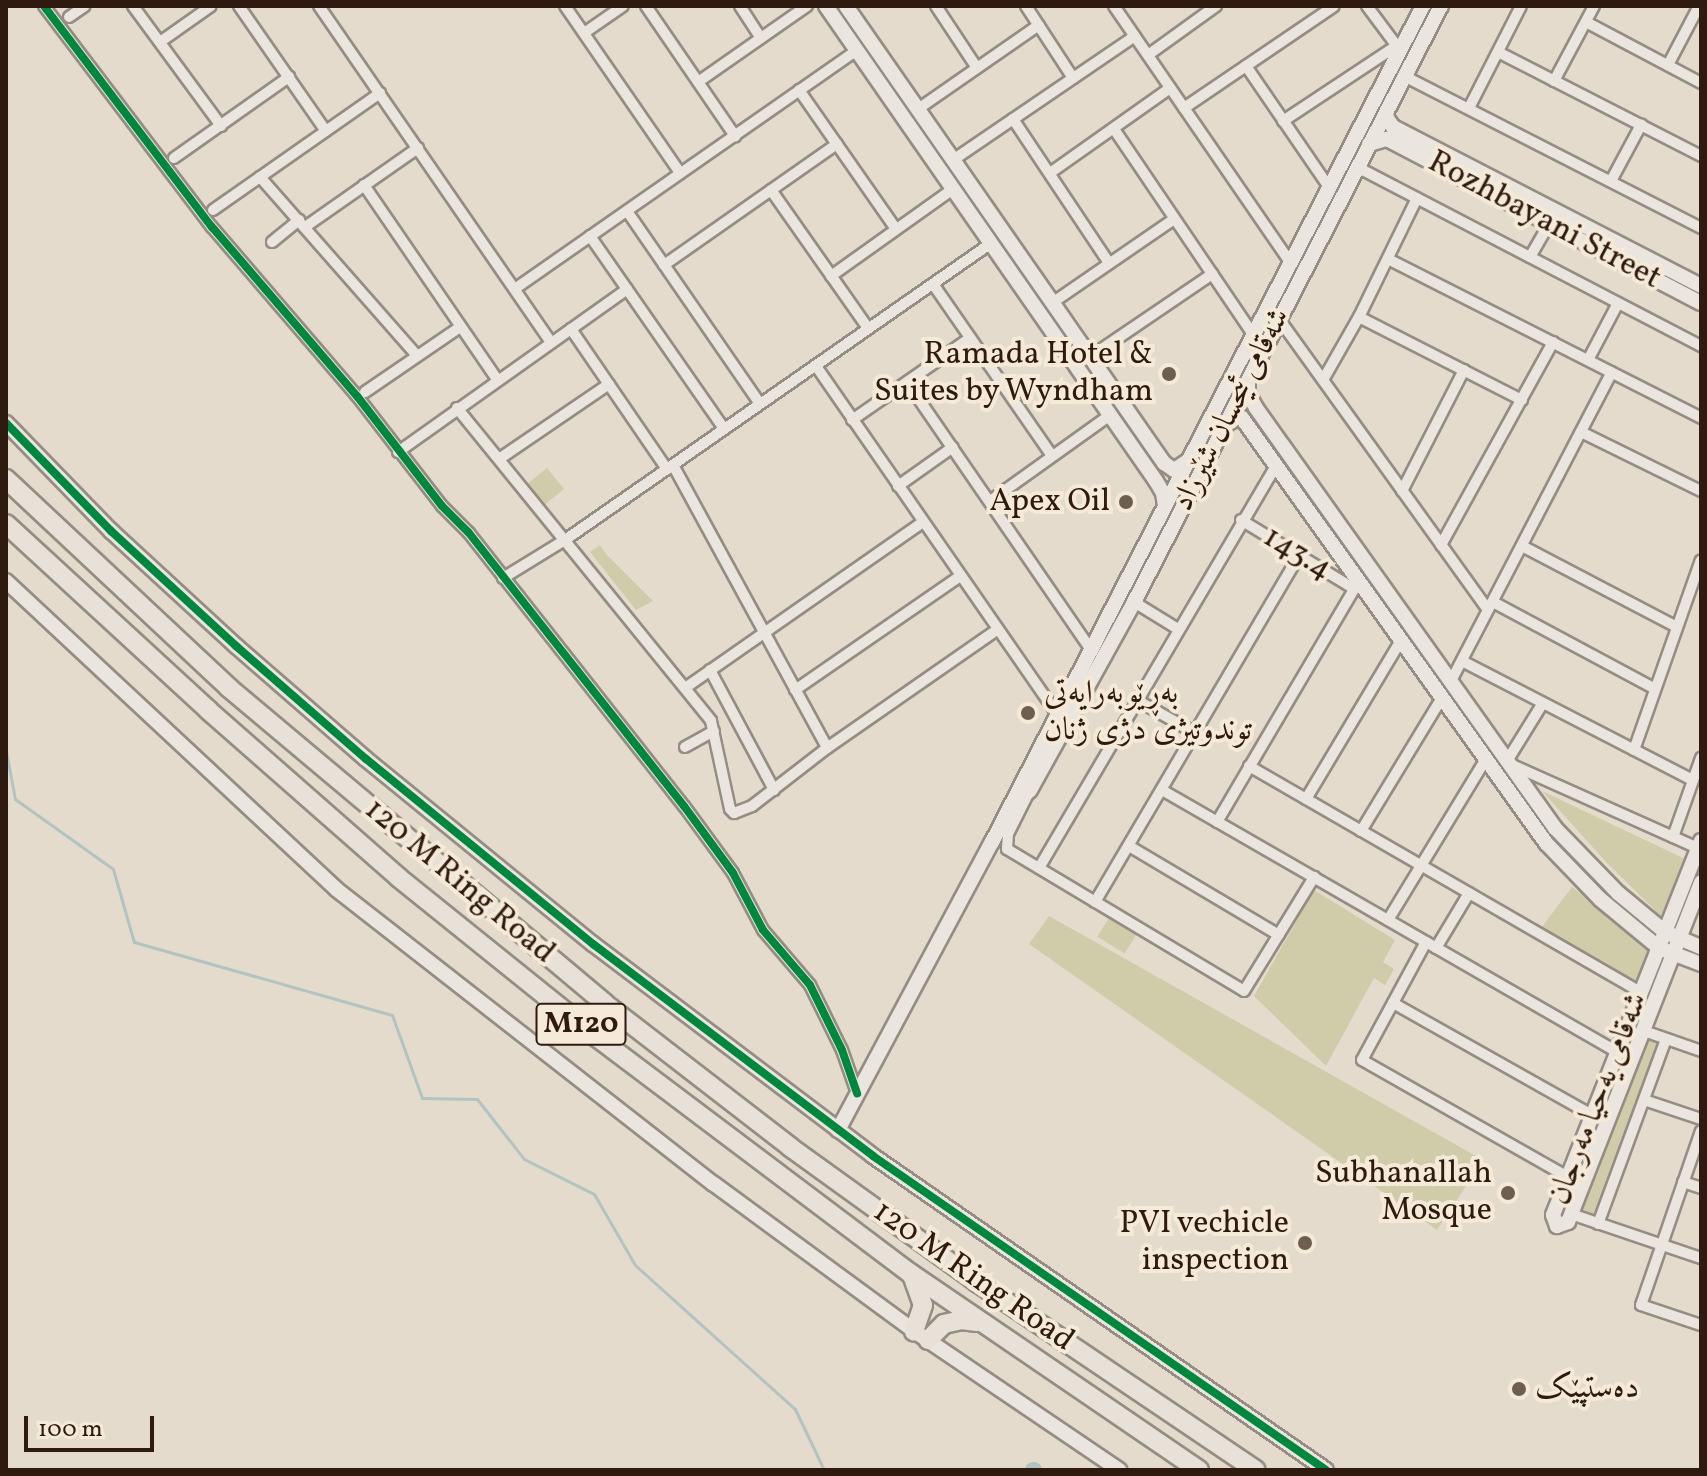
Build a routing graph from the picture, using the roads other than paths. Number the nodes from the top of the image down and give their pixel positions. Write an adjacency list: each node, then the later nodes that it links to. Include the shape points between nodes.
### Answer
1 (44, 6): 139 (street, via 198,209)
2 (85, 6): 25 (street)
3 (133, 6): 31 (street)
4 (211, 6): 31 (street)
5 (239, 6): 40 (street)
6 (319, 6): 47 (street)
7 (565, 6): 28 (street)
8 (623, 6): 28 (street)
9 (646, 6): 43 (street)
10 (740, 6): 30 (street)
11 (807, 6): 30 (street)
12 (826, 6): 33 (street)
13 (846, 6): 50 (street)
14 (936, 6): 38 (street)
15 (1026, 6): 27 (street)
16 (1114, 6): 29 (street)
17 (1216, 6): 35 (street)
18 (1334, 6): 37 (street)
19 (1367, 6): 32 (street)
20 (1423, 6): 32 (street, شەقامی ئیحسان شێرزاد)
21 (1441, 6): 39 (street, شەقامی ئیحسان شێرزاد)
22 (1521, 6): 34 (street)
23 (1594, 6): 26 (street)
24 (1699, 6): 36 (street)
25 (69, 17)
26 (1586, 22): 36 (street); 42 (street)
27 (1039, 25): 38 (street); 41 (street)
28 (584, 33): 67 (street)
29 (1135, 36): 35 (street); 41 (street)
30 (761, 38): 43 (street)
31 (160, 42): 55 (street)
32 (1398, 49): 53 (street); 72 (street, شەقامی ئیحسان شێرزاد)
33 (857, 50): 46 (street); 73 (street)
34 (1498, 52): 42 (street); 49 (street)
35 (1148, 55): 45 (street)
36 (1668, 65): 44 (street)
37 (1246, 66): 48 (street); 53 (street)
38 (977, 68): 50 (street)
39 (1404, 76): 49 (street); 51 (street, شەقامی ئیحسان شێرزاد)
40 (289, 77): 55 (street); 57 (street)
41 (1073, 78): 52 (street)
42 (1554, 81): 54 (street)
43 (698, 82): 59 (street)
44 (1701, 83)
45 (1170, 88): 48 (street); 56 (street)
46 (799, 90): 59 (street); 60 (street)
47 (380, 93): 57 (street); 62 (street)
48 (1184, 108): 92 (street)
49 (1469, 108): 70 (street)
50 (918, 109): 65 (street)
51 (1387, 110): 58 (street); 61 (street, شەقامی ئیحسان شێرزاد)
52 (1013, 119): 65 (street); 68 (street)
53 (1283, 121): 72 (street)
54 (1641, 125): 63 (street); 70 (street)
55 (221, 126): 64 (street)
56 (1114, 129): 68 (street); 80 (street)
57 (326, 131): 69 (street)
58 (1390, 133): 61 (street); 83 (street, Rozhbayani Street); 91 (street, Rozhbayani Street)
59 (735, 136): 67 (street)
60 (837, 144): 74 (street); 85 (street)
61 (1369, 144): 66 (street, شەقامی ئیحسان شێرزاد)
62 (418, 148): 71 (street); 99 (street)
63 (1701, 156)
64 (174, 158)
65 (953, 160): 78 (street)
66 (1357, 167): 75 (street); 79 (street, شەقامی ئیحسان شێرزاد)
67 (680, 173): 77 (street)
68 (1050, 173): 93 (street)
69 (260, 177): 76 (street); 82 (street)
70 (1611, 181): 84 (street)
71 (364, 185): 82 (street); 106 (street)
72 (1329, 187): 79 (street, شەقامی ئیحسان شێرزاد)
73 (953, 189): 81 (street); 85 (street)
74 (771, 190): 94 (street); 96 (street)
75 (1417, 198): 89 (street); 90 (street)
76 (213, 210)
77 (627, 211): 86 (street); 94 (street)
78 (989, 212): 81 (street); 101 (street)
79 (1324, 214): 92 (street, شەقامی ئیحسان شێرزاد); 105 (street, شەقامی ئیحسان شێرزاد)
80 (1174, 219): 93 (street); 95 (street)
81 (975, 221): 88 (street)
82 (302, 224): 87 (street); 114 (street)
83 (1549, 224): 89 (street); 91 (street, Rozhbayani Street)
84 (1701, 228)
85 (896, 229): 96 (street)
86 (590, 236): 99 (street); 100 (street)
87 (272, 242)
88 (990, 244): 97 (street); 130 (street)
89 (1530, 257): 102 (street)
90 (1388, 259): 104 (street); 112 (street)
91 (1631, 259): 98 (street, Rozhbayani Street); 103 (street, Rozhbayani Street)
92 (1290, 262): 109 (street, شەقامی ئیحسان شێرزاد)
93 (1109, 263): 101 (street)
94 (664, 265): 127 (street)
95 (1212, 274): 109 (street); 115 (street)
96 (831, 276): 107 (street)
97 (933, 284): 107 (street); 110 (street)
98 (1701, 286)
99 (516, 288): 111 (street)
100 (627, 289): 108 (street); 136 (street)
101 (1052, 303): 115 (street)
102 (1618, 303): 113 (street); 116 (street)
103 (1701, 303)
104 (1359, 317): 118 (street); 122 (street)
105 (1279, 319): 121 (street, شەقامی ئیحسان شێرزاد); 122 (street)
106 (460, 327): 114 (street); 120 (street)
107 (868, 328): 117 (street)
108 (571, 329): 111 (street); 124 (street)
109 (1253, 334): 142 (street, شەقامی ئیحسان شێرزاد)
110 (970, 338): 123 (street); 140 (street)
111 (551, 342): 120 (street)
112 (1553, 342): 116 (street); 126 (street)
113 (1701, 346)
114 (417, 356): 125 (street)
115 (1090, 357): 143 (street)
116 (1588, 360): 119 (street)
117 (816, 366): 127 (street); 133 (street)
118 (1464, 370): 126 (street); 149 (street)
119 (1612, 372): 132 (street); 137 (street)
120 (497, 379): 128 (street)
121 (1248, 379): 129 (street); 135 (street, شەقامی ئیحسان شێرزاد)
122 (1323, 380): 149 (street)
123 (907, 382): 133 (street); 138 (street)
124 (609, 384): 141 (street); 145 (street)
125 (365, 392)
126 (1522, 400): 157 (street)
127 (760, 404): 136 (street)
128 (457, 408): 139 (street); 141 (street)
129 (1256, 408): 131 (street, via 1247,408); 176 (street)
130 (1110, 415): 140 (street); 146 (street)
131 (1242, 418): 135 (street); 144 (street)
132 (1701, 418)
133 (852, 420): 148 (street)
134 (6, 423): 231 (street, via 164,581 366,759 593,944)
135 (1224, 427): 162 (street, شەقامی ئیحسان شێرزاد)
136 (724, 429): 145 (street)
137 (1581, 432): 150 (street); 158 (street)
138 (953, 447): 148 (street); 151 (street)
139 (398, 452): 164 (street)
140 (1052, 456): 151 (street)
141 (499, 459): 156 (street)
142 (1188, 461): 143 (street, via 1176,470); 152 (street, شەقامی ئیحسان شێرزاد)
143 (1164, 463): 146 (street, via 1162,471)
144 (1276, 465): 153 (street); 166 (street)
145 (670, 467): 156 (street); 173 (street)
146 (1150, 473): 152 (street)
147 (6, 479): 246 (highway, 120 M Ring Road / M120, via 229,688 604,1003 977,1282)
148 (898, 486): 154 (street)
149 (1402, 491): 157 (street)
150 (1701, 491)
151 (990, 501): 175 (street)
152 (1165, 506): 161 (street, شەقامی ئیحسان شێرزاد)
153 (1241, 520): 159 (street, 143.4); 172 (street)
154 (923, 522): 163 (street); 173 (street)
155 (6, 524): 240 (highway, 120 M Ring Road / M120, via 399,878 611,1048)
156 (565, 540): 164 (street); 181 (street)
157 (1441, 545): 169 (street)
158 (1522, 546): 169 (street); 170 (street)
159 (1299, 556): 166 (street, 143.4); 189 (street)
160 (1701, 560): 167 (street)
161 (1136, 562): 162 (street); 175 (street, شەقامی ئیحسان شێرزاد)
162 (1150, 570): 168 (street, شەقامی ئیحسان شێرزاد)
163 (960, 576): 171 (street); 183 (street)
164 (503, 578): 227 (street, via 684,806 733,873 763,930 810,985)
165 (6, 581): 243 (street, via 336,889 714,1184)
166 (1356, 585): 174 (street); 196 (street)
167 (1696, 590): 170 (street)
168 (1134, 602): 172 (street); 199 (street, شەقامی ئیحسان شێرزاد)
169 (1490, 606): 177 (street); 182 (street)
170 (1677, 627): 182 (street)
171 (998, 629): 187 (street); 191 (street)
172 (1178, 629): 185 (street)
173 (764, 633): 179 (street); 183 (street)
174 (1401, 640): 178 (street); 201 (street)
175 (1091, 650): 187 (street, شەقامی ئیحسان شێرزاد)
176 (1431, 654): 178 (street); 180 (street)
177 (1462, 661): 180 (street); 186 (street)
178 (1418, 663): 184 (street)
179 (710, 670): 181 (street); 198 (street)
180 (1451, 681): 195 (street)
181 (685, 688): 188 (street)
182 (1655, 689): 192 (street)
183 (795, 690): 191 (street)
184 (1442, 698): 194 (street); 204 (street)
185 (1137, 700): 189 (street); 209 (street)
186 (1543, 703): 192 (street); 195 (street)
187 (1057, 714): 202 (street, شەقامی ئیحسان شێرزاد)
188 (714, 731): 190 (street); 198 (street, via 730,809 741,814)
189 (1195, 733): 200 (street)
190 (685, 747)
191 (827, 748): 198 (street)
192 (1634, 750): 197 (street)
193 (1701, 758): 197 (street)
194 (1486, 759): 208 (street); 217 (street, via 1555,853)
195 (1508, 763): 205 (street); 216 (street, via 1565,839)
196 (1249, 766): 201 (street); 203 (street)
197 (1693, 780): 205 (street)
198 (774, 790)
199 (1030, 790): 202 (street, شەقامی ئیحسان شێرزاد); 209 (street, via 1006,843 1007,849)
200 (1162, 790): 203 (street); 207 (street)
201 (1306, 799): 204 (street)
202 (1011, 805): 227 (street, شەقامی ئیحسان شێرزاد)
203 (1217, 822): 210 (street)
204 (1361, 831): 208 (street)
205 (1673, 837): 206 (street)
206 (1700, 845): 216 (street, شەقامی یەحیا مەرجان)
207 (1129, 846): 213 (street); 215 (street)
208 (1421, 865): 212 (street); 214 (street)
209 (1039, 868): 213 (street)
210 (1314, 877): 214 (street); 215 (street)
211 (1701, 882): 216 (street, شەقامی یەحیا مەرجان)
212 (1469, 893): 218 (street); 221 (street)
213 (1095, 902): 215 (street, via 1244,991)
214 (1388, 920): 218 (street)
215 (1279, 935)
216 (1678, 937): 217 (street); 219 (street, شەقامی یەحیا مەرجان); 219 (street)
217 (1646, 938): 219 (street)
218 (1431, 945): 222 (street); 226 (street)
219 (1672, 953): 220 (street); 221 (street, شەقامی یەحیا مەرجان); 223 (street, شەقامی یەحیا مەرجان)
220 (1701, 964)
221 (1641, 992): 226 (street, شەقامی یەحیا مەرجان)
222 (1393, 1003): 229 (street); 233 (street, via 1362,1060)
223 (1644, 1031): 224 (street); 236 (street, شەقامی یەحیا مەرجان)
224 (1666, 1039): 225 (street); 228 (street)
225 (1701, 1051)
226 (1617, 1052): 229 (street, شەقامی یەحیا مەرجان)
227 (857, 1093): 231 (street, شەقامی ئیحسان شێرزاد)
228 (1644, 1100): 230 (street); 237 (street)
229 (1592, 1115): 233 (street, شەقامی یەحیا مەرجان)
230 (1701, 1119)
231 (838, 1130): 247 (street)
232 (1701, 1131): 234 (street)
233 (1568, 1177): 236 (street, شەقامی یەحیا مەرجان, via 1554,1223 1566,1226)
234 (1683, 1182): 235 (street); 238 (street)
235 (1701, 1188)
236 (1571, 1214): 237 (street)
237 (1598, 1224): 238 (street)
238 (1661, 1245): 239 (street); 242 (street, via 1641,1305)
239 (1701, 1258)
240 (910, 1273): 241 (highway, 120 M Ring Road / M120); 243 (highway, via 923,1305)
241 (981, 1323): 243 (highway, via 949,1322); 245 (highway, 120 M Ring Road / M120)
242 (1701, 1325)
243 (921, 1336): 244 (street)
244 (1119, 1470)
245 (1199, 1470)
246 (1256, 1470)
247 (1326, 1470)

